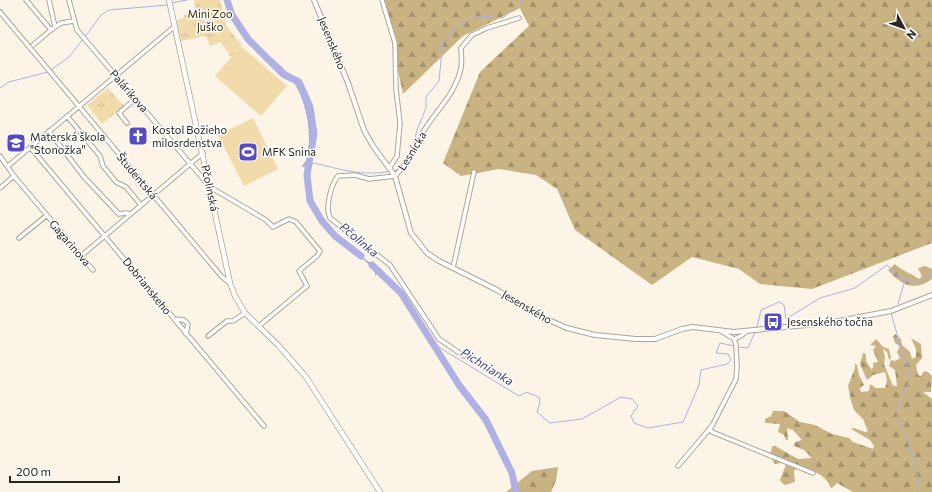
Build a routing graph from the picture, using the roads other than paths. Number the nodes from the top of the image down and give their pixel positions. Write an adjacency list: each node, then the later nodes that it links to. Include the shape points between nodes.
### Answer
1 (26, 0): 12 (street)
2 (49, 0): 11 (street)
3 (69, 0): 9 (street, Palárikova)
4 (314, 0): 25 (street, Jesenského, via 364,130 372,146)
5 (382, 0): 25 (street, via 395,43 400,123 397,156)
6 (169, 2): 10 (main road, Pčolinská)
7 (0, 12): 16 (street, Študentská)
8 (519, 18): 28 (street, Lesnícka, via 472,35 461,48 462,67 455,85 403,168)
9 (74, 21): 11 (street, via 61,23); 14 (street, Palárikova, via 77,30)
10 (175, 26): 14 (street); 21 (main road, Pčolinská)
11 (55, 27): 12 (street)
12 (51, 30): 13 (street)
13 (33, 46)
14 (115, 76): 15 (street, Palárikova); 16 (street)
15 (135, 99): 18 (street, via 119,113); 23 (street, Palárikova)
16 (78, 107): 17 (street); 31 (street, Študentská)
17 (67, 116): 19 (street); 32 (street, via 100,156 103,166 116,182 126,187)
18 (127, 123)
19 (49, 131): 20 (street); 33 (street, via 84,177 119,214)
20 (30, 147): 24 (street); 35 (street, Dobrianskeho)
21 (203, 153): 23 (street); 29 (main road, Pčolinská)
22 (0, 156): 24 (street, Gagarinova)
23 (190, 163): 29 (street, Palárikova); 31 (street)
24 (8, 166): 27 (street, Gagarinova)
25 (390, 167): 28 (street, Jesenského)
26 (474, 172): 38 (street)
27 (14, 176): 30 (street); 34 (street, Gagarinova)
28 (395, 176): 38 (street, Jesenského, via 411,233 427,253); 50 (street, Lesnícka, via 369,179 355,175 338,176 334,180 327,202 327,213 390,265 439,340)
29 (210, 187): 40 (main road, Pčolinská); 44 (street, Palárikova, via 266,220 273,227 289,219 296,222 320,251 299,271 307,286)
30 (0, 188)
31 (153, 195): 32 (street); 40 (street, Študentská, via 222,277)
32 (141, 205): 33 (street)
33 (130, 214): 35 (street)
34 (46, 216): 36 (street, Gagarinova); 37 (street, Gagarinova)
35 (105, 235): 37 (street); 43 (street, Dobrianskeho)
36 (20, 238)
37 (81, 256): 39 (street, Gagarinova)
38 (453, 268): 45 (street, Jesenského, via 497,290 546,320 595,335 655,339 693,327)
39 (93, 270)
40 (230, 283): 42 (main road, Pčolinská)
41 (932, 294): 46 (street, Jesenského, via 891,311)
42 (245, 313): 44 (main road, Pčolinská); 48 (street)
43 (174, 319): 47 (street, Dobrianskeho); 47 (street, via 184,320 188,324)
44 (259, 326): 55 (main road, Pčolinská, via 306,377)
45 (720, 331): 46 (street, Jesenského); 49 (street)
46 (747, 331): 49 (street)
47 (186, 334): 51 (street, Dobrianskeho)
48 (208, 336)
49 (734, 339): 52 (street, via 736,379 718,417)
50 (464, 356)
51 (264, 426)
52 (709, 429): 53 (street); 54 (street)
53 (678, 466)
54 (813, 473)
55 (380, 492)

